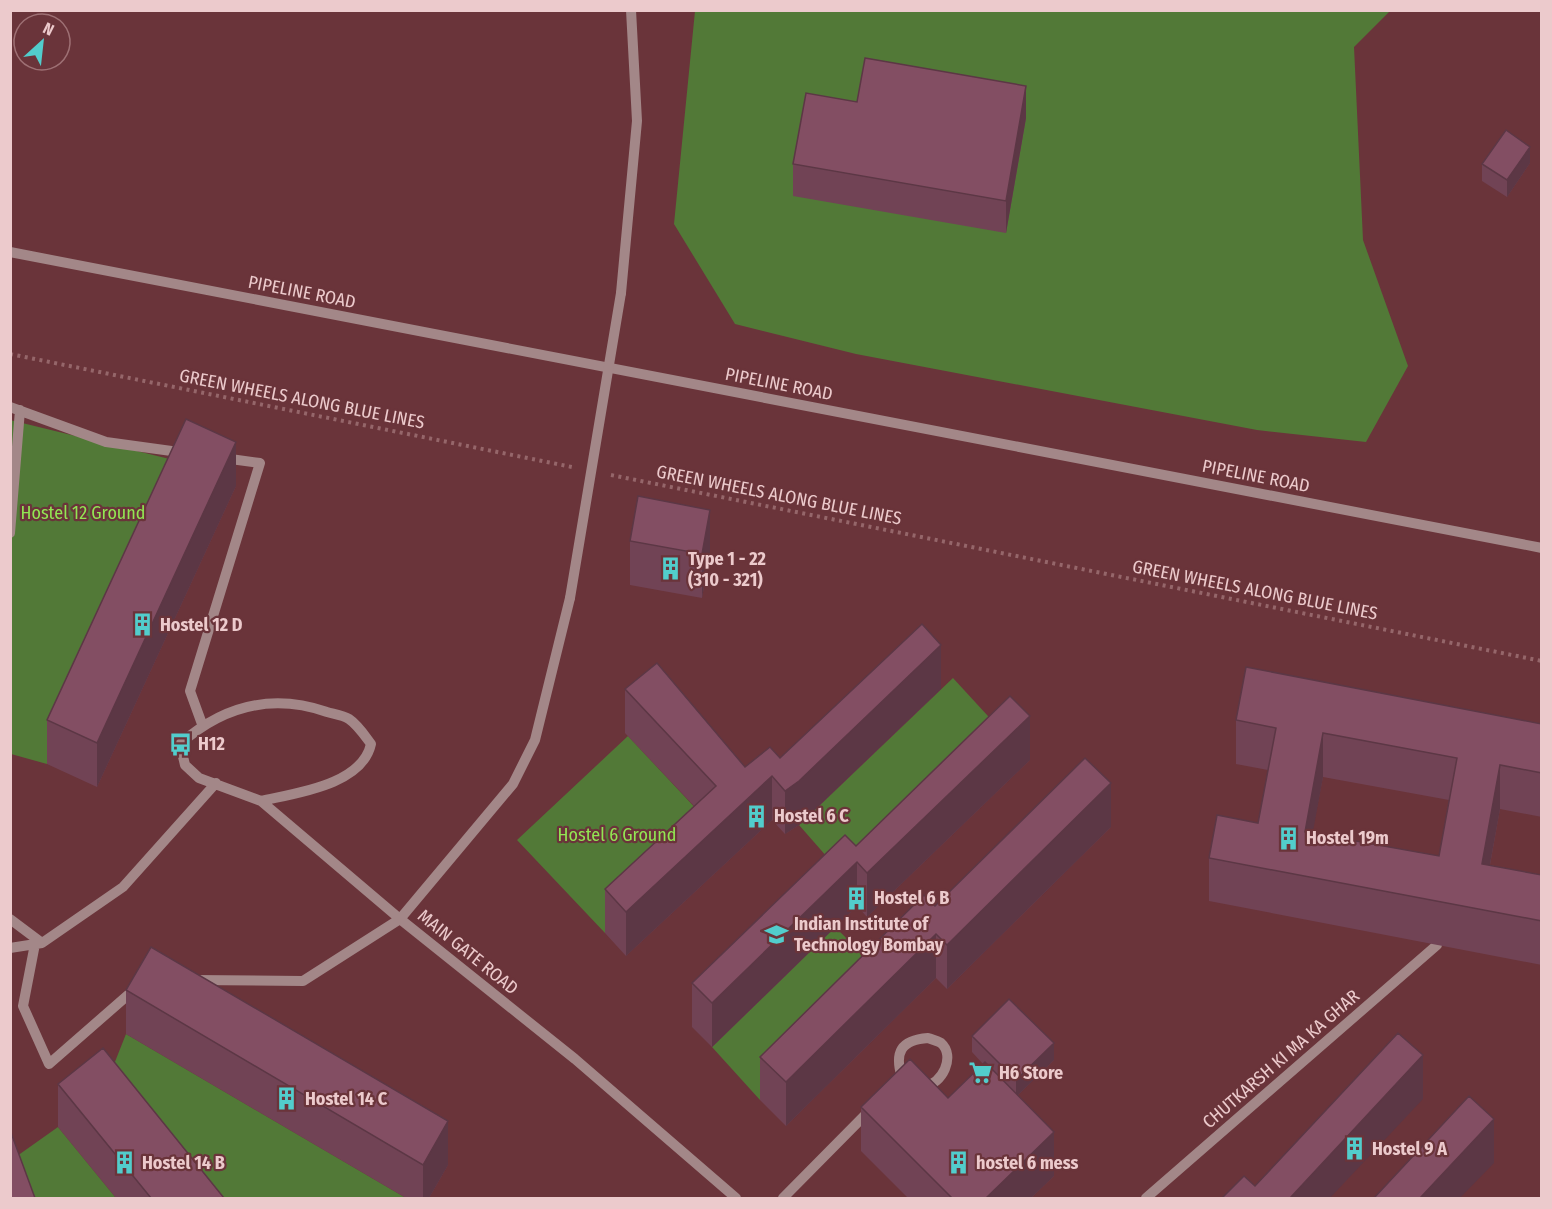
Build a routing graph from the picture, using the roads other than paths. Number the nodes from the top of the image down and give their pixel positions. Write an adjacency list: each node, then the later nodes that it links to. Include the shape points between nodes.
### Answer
1 (631, 10): 12 (street, bridge, via 638,121 621,293 570,598 535,740 513,784)
2 (10, 252): 7 (street, PIPELINE ROAD)
3 (15, 409): 4 (street, via 106,442); 6 (street)
4 (201, 455)
5 (212, 457): 8 (street, via 260,463 190,691)
6 (10, 533)
7 (1542, 548)
8 (202, 724): 9 (street, MAIN GATE ROAD, via 180,744 185,765 199,778); 10 (street, via 261,703 288,703 349,719 371,744 368,756 350,775)
9 (216, 783): 10 (street, MAIN GATE ROAD); 13 (street, via 123,887)
10 (261, 801): 12 (street, MAIN GATE ROAD)
11 (10, 919): 13 (street)
12 (399, 919): 17 (street, via 303,981); 20 (street, MAIN GATE ROAD, via 575,1059)
13 (38, 943): 15 (street); 16 (street, via 23,1006 49,1064)
14 (1437, 945): 22 (street, CHUTKARSH KI MA KA GHAR)
15 (10, 948)
16 (146, 979)
17 (180, 979)
18 (898, 1082): 18 (street, via 924,1086 934,1083 944,1072 947,1060 940,1043 928,1038 904,1044)
19 (878, 1102): 21 (street)
20 (736, 1198)
21 (783, 1198)
22 (1146, 1198)

